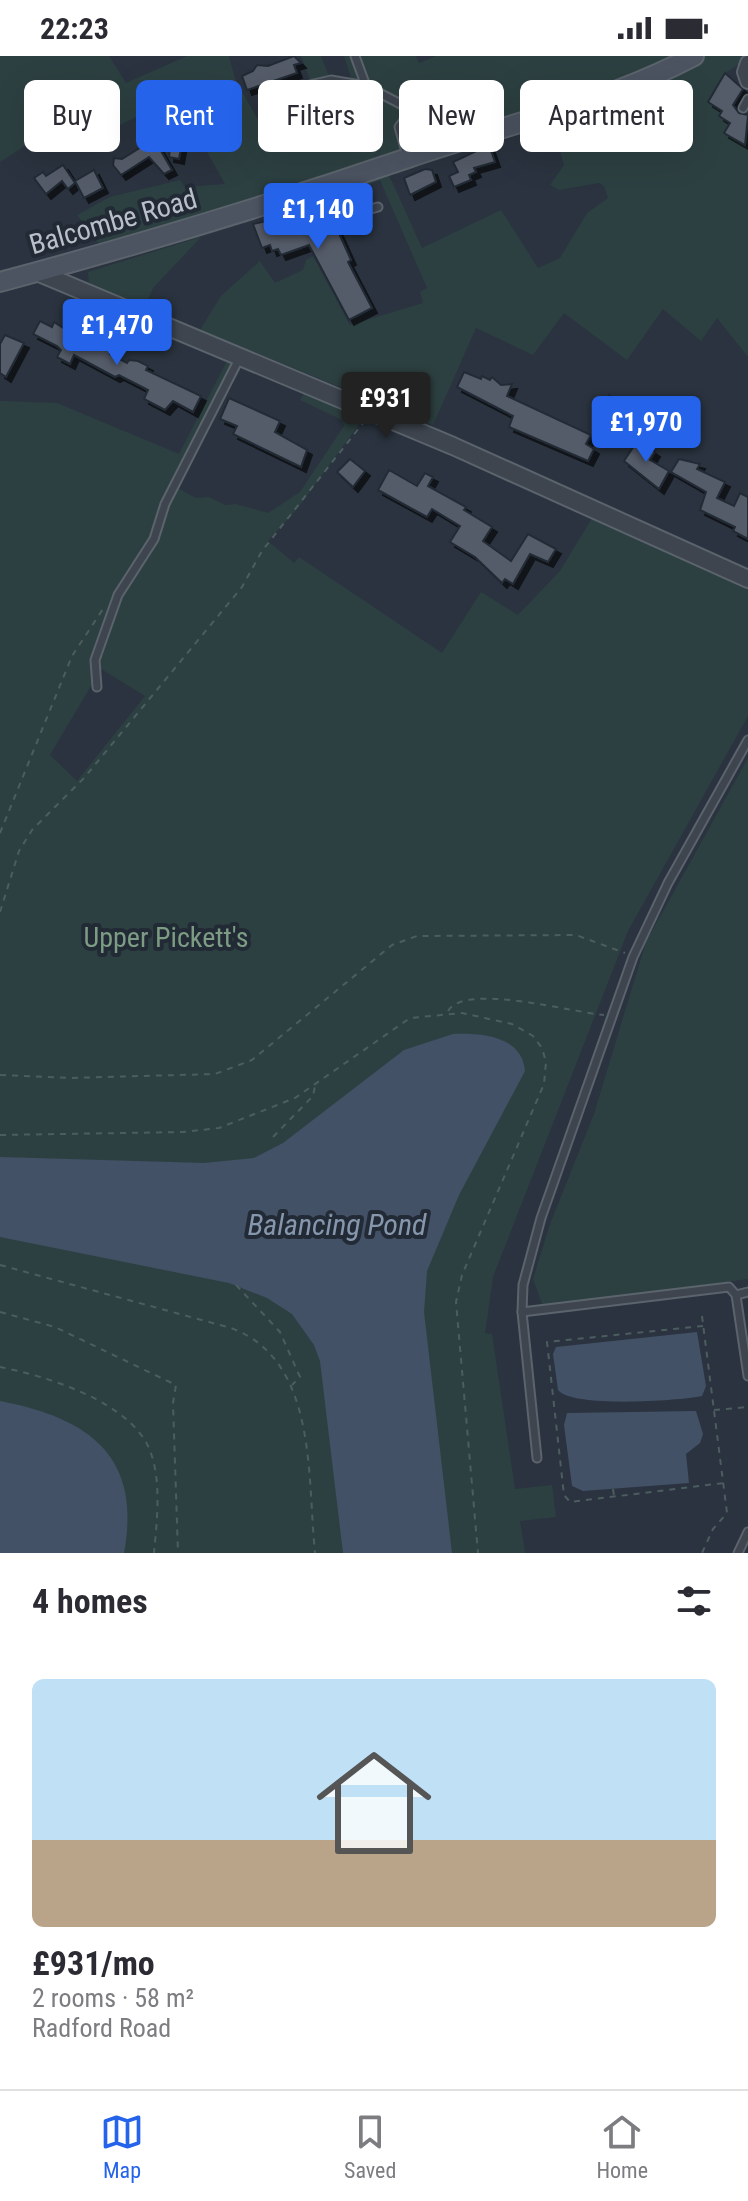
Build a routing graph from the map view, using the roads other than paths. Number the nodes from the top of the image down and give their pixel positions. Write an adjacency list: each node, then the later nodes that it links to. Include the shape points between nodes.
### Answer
1 (355, 56): 4 (lane)
2 (694, 56): 8 (main road, Balcombe Road, via 619,92)
3 (748, 63): 5 (street)
4 (364, 80)
5 (748, 81)
6 (748, 99): 7 (lane)
7 (743, 108)
8 (504, 128)
9 (406, 152): 11 (lane)
10 (428, 152): 11 (main road, Balcombe Road)
11 (408, 158): 12 (main road, Balcombe Road)
12 (327, 188): 13 (lane, via 348,215); 14 (main road, Balcombe Road)
13 (378, 207)
14 (77, 262): 15 (main road, Balcombe Road); 17 (street)
15 (37, 272): 16 (main road, Balcombe Road); 17 (street)
16 (0, 282)
17 (76, 291): 18 (street)
18 (240, 357): 19 (street, via 553,489); 20 (lane, via 165,504 154,539 118,595 95,660)
19 (748, 579)
20 (97, 687)
21 (748, 740): 24 (lane, via 633,957 541,1218 523,1285)
22 (748, 1292): 23 (lane)
23 (736, 1295): 24 (lane, via 725,1287); 25 (lane)
24 (522, 1312): 26 (lane)
25 (748, 1376)
26 (537, 1458)
27 (748, 1532): 28 (lane)
28 (738, 1553)

